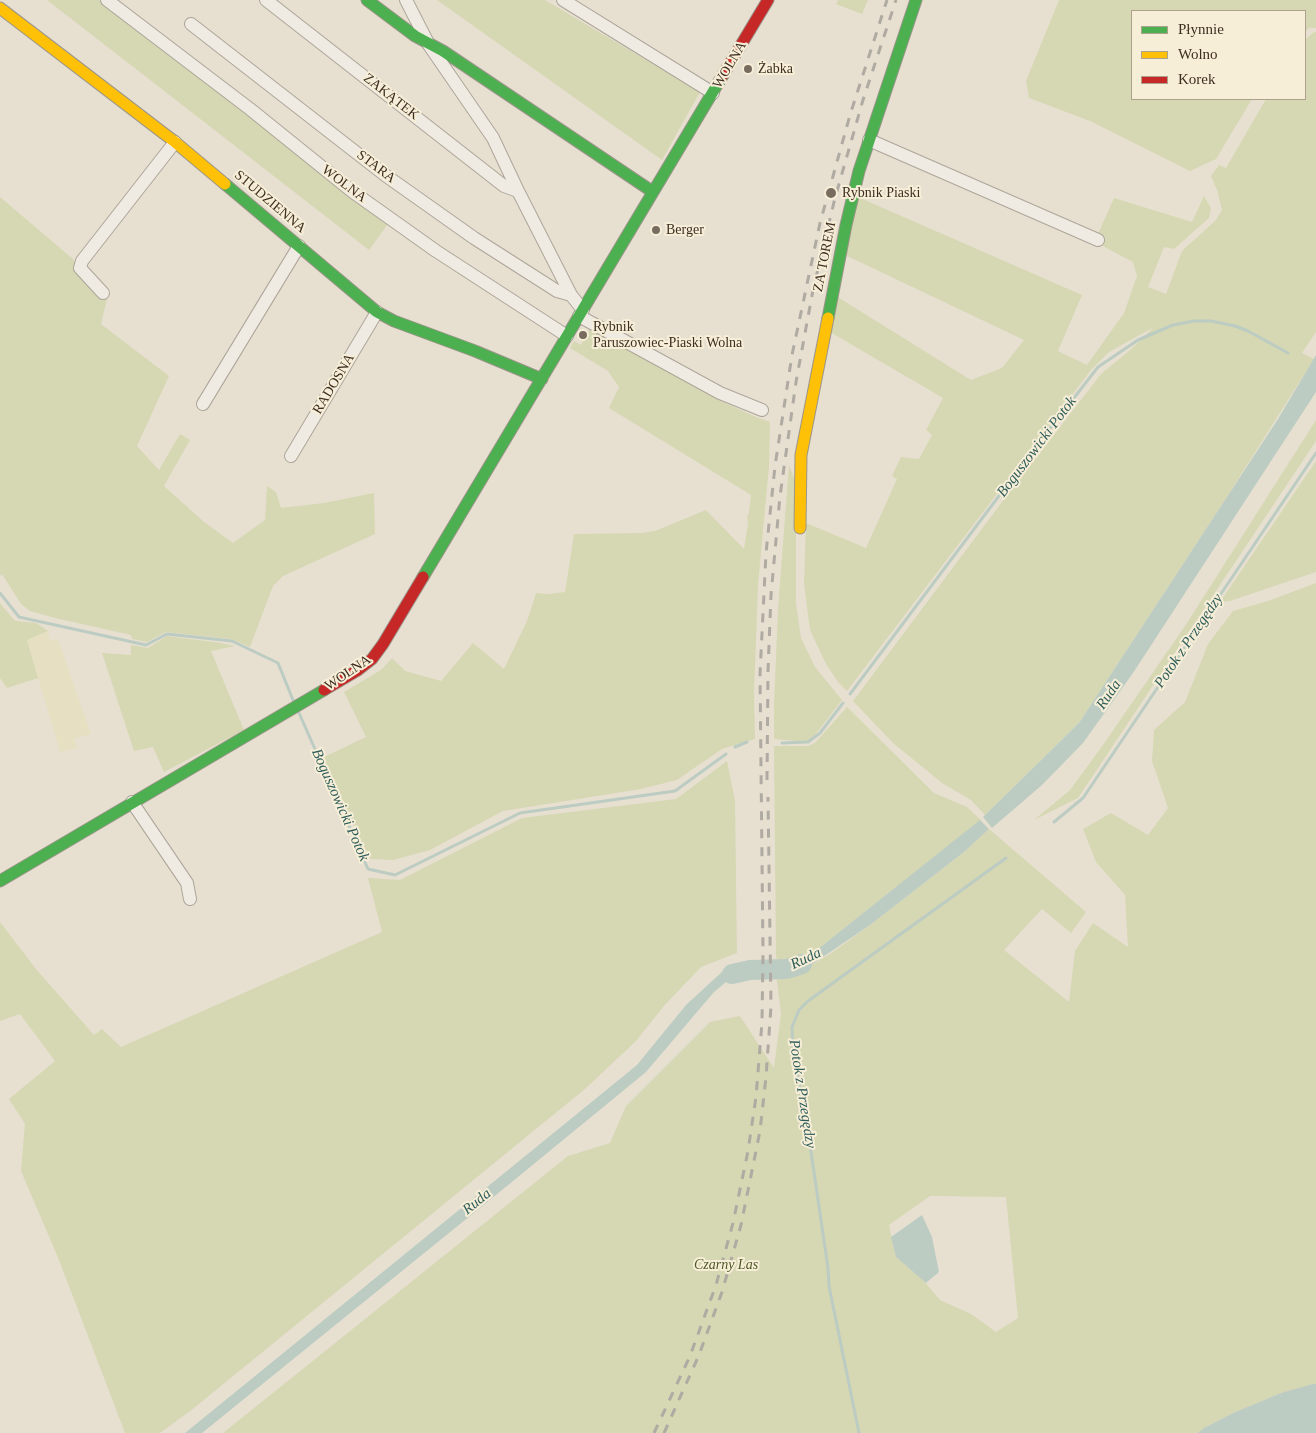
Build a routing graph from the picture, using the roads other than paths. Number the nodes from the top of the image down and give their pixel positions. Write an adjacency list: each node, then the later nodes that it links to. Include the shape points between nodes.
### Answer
1 (107, 0): 22 (street, WOLNA, via 353,192 436,251)
2 (266, 0): 14 (street, ZAKĄTEK, via 504,186)
3 (368, 0): 10 (street)
4 (406, 0): 10 (street, STARA)
5 (563, 0): 11 (street)
6 (768, 0): 11 (street, WOLNA)
7 (916, 0): 12 (street, ZA TOREM)
8 (0, 8): 13 (street, STUDZIENNA)
9 (191, 24): 19 (street, STARA, via 385,175 474,238 557,291)
10 (429, 45): 14 (street, STARA, via 493,138); 15 (street, via 443,51)
11 (713, 93): 15 (street, WOLNA)
12 (869, 140): 16 (street); 27 (street, ZA TOREM, via 846,225 801,455)
13 (175, 142): 17 (street, STUDZIENNA); 18 (street, via 82,261 80,268)
14 (518, 191): 19 (street, STARA)
15 (653, 192): 21 (street, WOLNA)
16 (1098, 240)
17 (299, 246): 20 (street, STUDZIENNA); 24 (street)
18 (103, 293)
19 (571, 295): 21 (street, STARA)
20 (377, 312): 23 (street, STUDZIENNA); 26 (street, RADOSNA)
21 (581, 313): 22 (street, WOLNA); 25 (street, via 720,394)
22 (568, 336): 23 (street, WOLNA)
23 (542, 379): 28 (street, WOLNA, via 378,652 358,670)
24 (203, 404)
25 (762, 410)
26 (291, 456)
27 (800, 528)
28 (132, 802): 29 (street, WOLNA); 30 (street, via 187,883)
29 (0, 881)
30 (190, 899)

